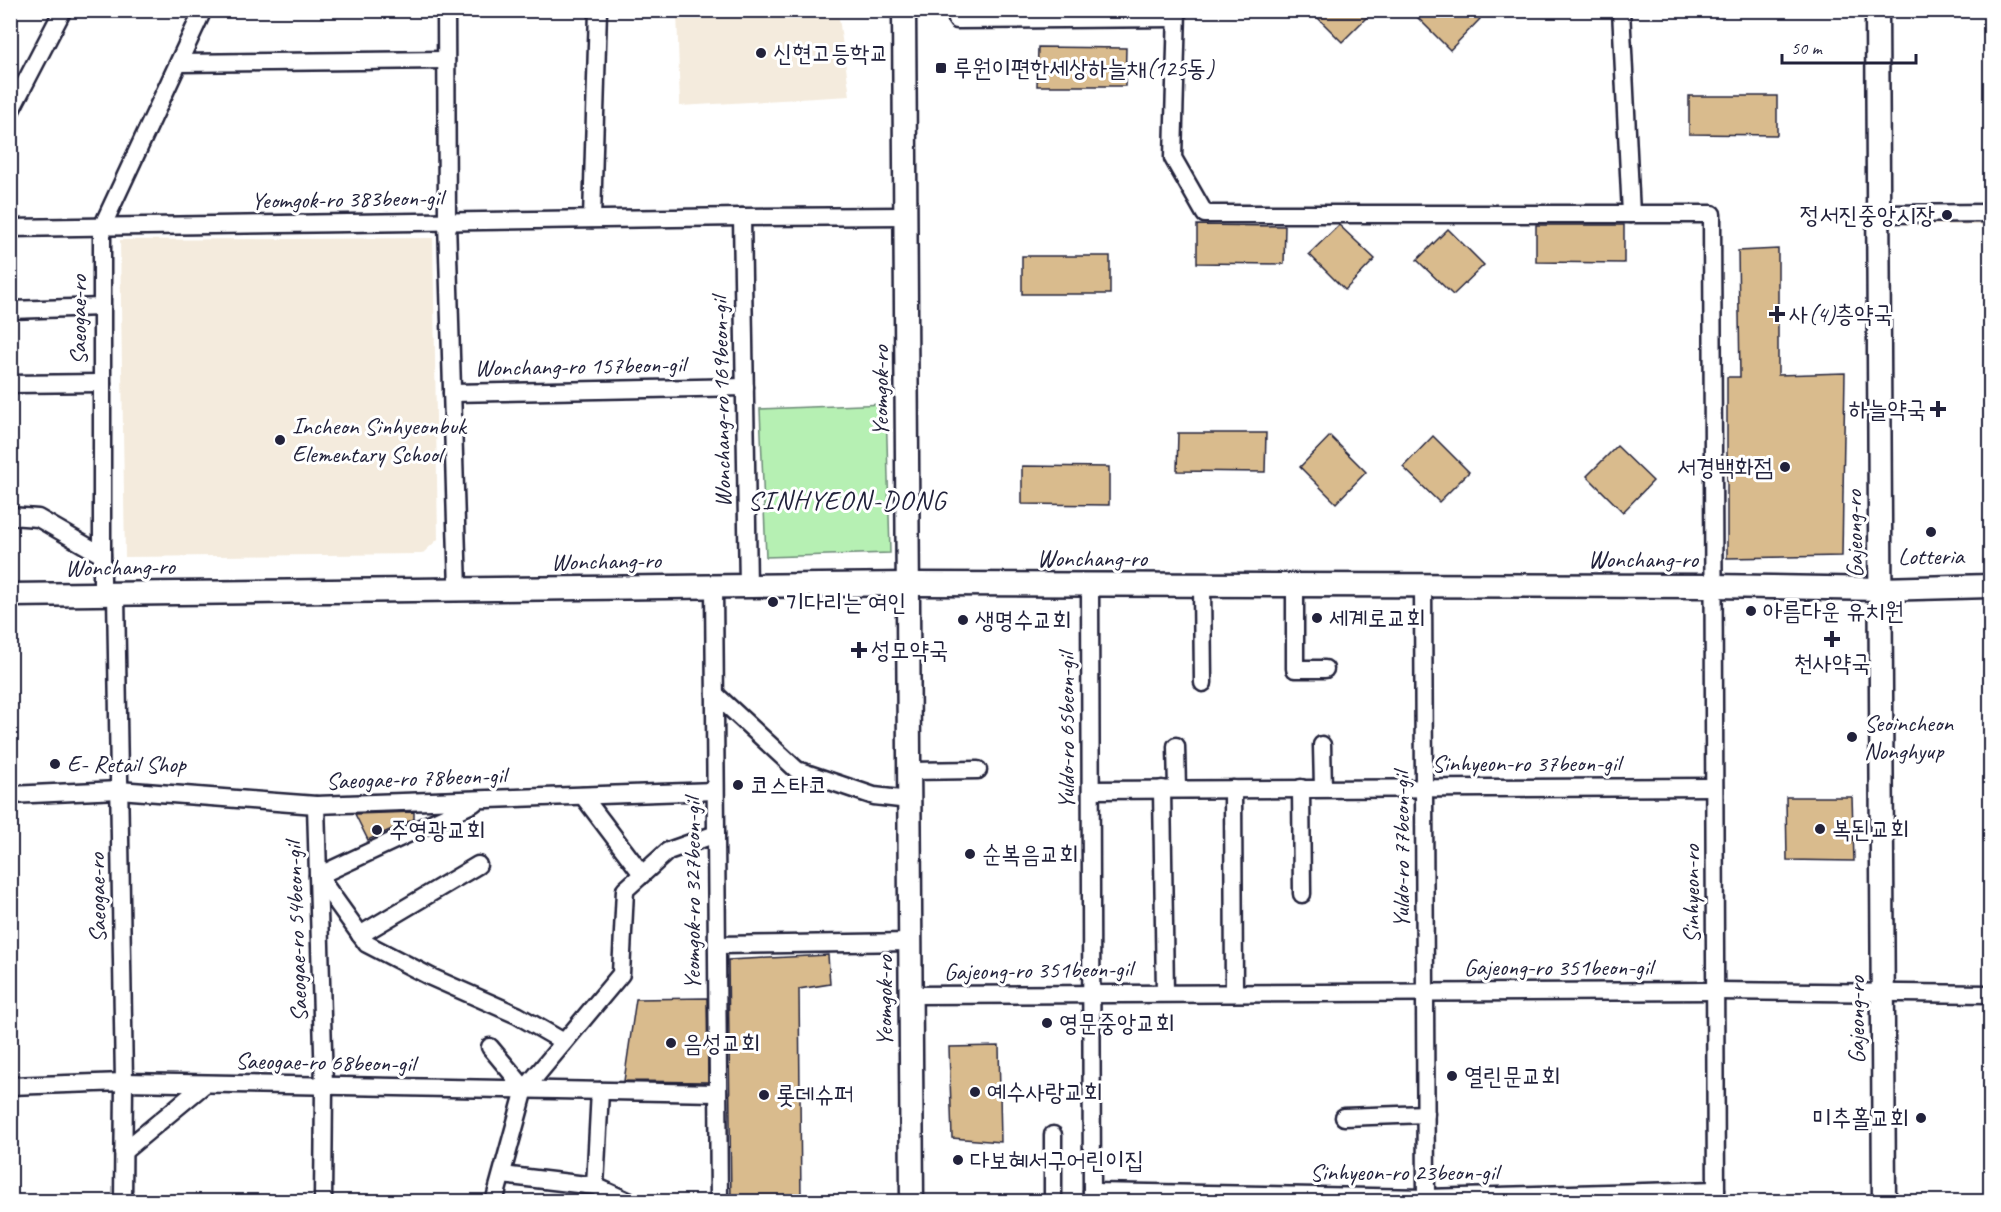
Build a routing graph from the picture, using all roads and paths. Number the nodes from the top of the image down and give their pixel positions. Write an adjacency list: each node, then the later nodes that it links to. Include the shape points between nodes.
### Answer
1 (63, 10): 12 (street)
2 (203, 10): 11 (street, Saeogae-ro)
3 (446, 10): 10 (street, Wonchang-ro 157beon-gil)
4 (598, 10): 18 (street)
5 (904, 10): 16 (street, Yeomgok-ro)
6 (1621, 10): 14 (street)
7 (1877, 10): 15 (street, Gajeong-ro)
8 (1177, 14): 9 (street); 14 (street, via 1173,158 1205,214)
9 (957, 20)
10 (446, 60): 11 (street); 19 (street, Wonchang-ro 157beon-gil)
11 (179, 63): 20 (street, Saeogae-ro)
12 (10, 112)
13 (1990, 213): 15 (street)
14 (1631, 214): 37 (street, Sinhyeon-ro, via 1712,214)
15 (1878, 214): 39 (street, Gajeong-ro)
16 (906, 216): 17 (street, Yeomgok-ro 383beon-gil); 30 (street, Yeomgok-ro)
17 (742, 217): 18 (street, Yeomgok-ro 383beon-gil); 26 (street, Wonchang-ro 169beon-gil)
18 (592, 219): 19 (street, Yeomgok-ro 383beon-gil)
19 (447, 221): 20 (street, Yeomgok-ro 383beon-gil); 27 (street, Wonchang-ro 157beon-gil)
20 (102, 227): 21 (street, Yeomgok-ro 383beon-gil); 22 (street, Saeogae-ro)
21 (10, 228)
22 (102, 307): 23 (street); 24 (street, Saeogae-ro)
23 (10, 310)
24 (102, 382): 25 (street); 29 (street, Saeogae-ro)
25 (10, 384)
26 (745, 387): 27 (street, Wonchang-ro 157beon-gil); 36 (street, Wonchang-ro 169beon-gil)
27 (452, 393): 40 (street, Wonchang-ro 157beon-gil)
28 (10, 516): 29 (street, via 38,518)
29 (102, 555): 41 (street, Saeogae-ro)
30 (908, 584): 31 (street, Wonchang-ro); 36 (street, Wonchang-ro); 49 (street, Yeomgok-ro)
31 (1090, 584): 32 (street, Wonchang-ro); 57 (street, Yuldo-ro 65beon-gil)
32 (1202, 585): 33 (street, Wonchang-ro); 44 (street)
33 (1295, 585): 34 (street, Wonchang-ro); 43 (street, via 1295,669)
34 (1424, 585): 37 (street, Wonchang-ro); 50 (street, Yuldo-ro 77beon-gil)
35 (714, 586): 36 (street, Wonchang-ro); 40 (street, Wonchang-ro); 45 (street, Yeomgok-ro 327beon-gil)
36 (748, 586)
37 (1713, 586): 39 (street, Wonchang-ro); 51 (street, Sinhyeon-ro)
38 (1990, 586): 39 (street, Wonchang-ro)
39 (1881, 589): 77 (street, Gajeong-ro)
40 (458, 590): 41 (street, Wonchang-ro)
41 (109, 594): 42 (street, Wonchang-ro); 56 (street, Saeogae-ro)
42 (10, 595)
43 (1325, 669)
44 (1203, 683)
45 (714, 694): 58 (street, Yeomgok-ro 327beon-gil); 62 (street, via 797,770 874,796)
46 (1322, 745): 53 (street)
47 (1176, 746): 54 (street)
48 (978, 770): 49 (street)
49 (909, 771): 62 (street, Yeomgok-ro)
50 (1424, 787): 51 (street, Sinhyeon-ro 37beon-gil); 53 (street, Sinhyeon-ro 37beon-gil); 73 (street, Yuldo-ro 77beon-gil)
51 (1714, 787): 72 (street, Sinhyeon-ro)
52 (1301, 788): 53 (street, Sinhyeon-ro 37beon-gil); 55 (street, Sinhyeon-ro 37beon-gil); 68 (street)
53 (1323, 788)
54 (1170, 789): 55 (street, Sinhyeon-ro 37beon-gil); 57 (street, Sinhyeon-ro 37beon-gil); 75 (street, Gajeong-ro 351beon-gil)
55 (1233, 789): 76 (street)
56 (119, 790): 59 (street, Saeogae-ro 78beon-gil); 63 (street, Saeogae-ro 78beon-gil); 82 (street, Saeogae-ro)
57 (1090, 790): 74 (street, Yuldo-ro 65beon-gil)
58 (715, 791): 60 (street, Saeogae-ro 78beon-gil); 64 (street, Yeomgok-ro 327beon-gil)
59 (10, 795)
60 (584, 796): 61 (street, Saeogae-ro 78beon-gil); 66 (street)
61 (481, 800): 63 (street, Saeogae-ro 78beon-gil); 67 (street)
62 (909, 800): 70 (street, Yeomgok-ro)
63 (316, 806): 67 (street, Saeogae-ro 54beon-gil)
64 (716, 834): 66 (street, via 668,851); 71 (street, Yeomgok-ro 327beon-gil)
65 (478, 865): 69 (street)
66 (642, 874): 80 (street, via 625,890 621,974)
67 (318, 876): 69 (street); 85 (street, Saeogae-ro 54beon-gil)
68 (1302, 894)
69 (360, 935): 80 (street, via 377,950 517,1015)
70 (910, 942): 71 (street); 79 (street, Yeomgok-ro)
71 (717, 945): 88 (street, Yeomgok-ro 327beon-gil)
72 (1715, 991): 73 (street, Gajeong-ro 351beon-gil); 77 (street, Gajeong-ro 351beon-gil); 95 (street, Sinhyeon-ro)
73 (1426, 992): 76 (street, Gajeong-ro 351beon-gil); 89 (street, Yuldo-ro 77beon-gil)
74 (1091, 993): 75 (street, Gajeong-ro 351beon-gil); 79 (street, Gajeong-ro 351beon-gil); 96 (street, Yuldo-ro 65beon-gil)
75 (1165, 993): 76 (street, Gajeong-ro 351beon-gil)
76 (1233, 993)
77 (1883, 994): 78 (street, Gajeong-ro 351beon-gil); 105 (street, Gajeong-ro)
78 (1990, 994)
79 (911, 995): 103 (street, Yeomgok-ro)
80 (564, 1042): 86 (street)
81 (490, 1047): 86 (street)
82 (124, 1082): 83 (street, Saeogae-ro 68beon-gil); 84 (street, Saeogae-ro 68beon-gil); 92 (street, Saeogae-ro)
83 (205, 1084): 85 (street, Saeogae-ro 68beon-gil); 92 (street)
84 (10, 1086)
85 (324, 1086): 86 (street, Saeogae-ro 68beon-gil); 99 (street, Saeogae-ro 54beon-gil)
86 (525, 1089): 87 (street, Saeogae-ro 68beon-gil); 93 (street)
87 (600, 1091): 88 (street, Saeogae-ro 68beon-gil); 94 (street)
88 (718, 1093): 102 (street, Yeomgok-ro 327beon-gil)
89 (1426, 1114): 90 (street); 97 (street, Yuldo-ro 77beon-gil)
90 (1344, 1117)
91 (1053, 1135): 104 (street)
92 (123, 1152): 98 (street, Saeogae-ro)
93 (502, 1175): 94 (street); 100 (street)
94 (595, 1186): 101 (street)
95 (1716, 1196): 97 (street, Sinhyeon-ro 23beon-gil)
96 (1092, 1197): 97 (street, Sinhyeon-ro 23beon-gil)
97 (1426, 1200)
98 (123, 1202)
99 (323, 1202)
100 (494, 1202)
101 (630, 1202)
102 (719, 1202)
103 (912, 1202)
104 (1053, 1202)
105 (1884, 1202)

